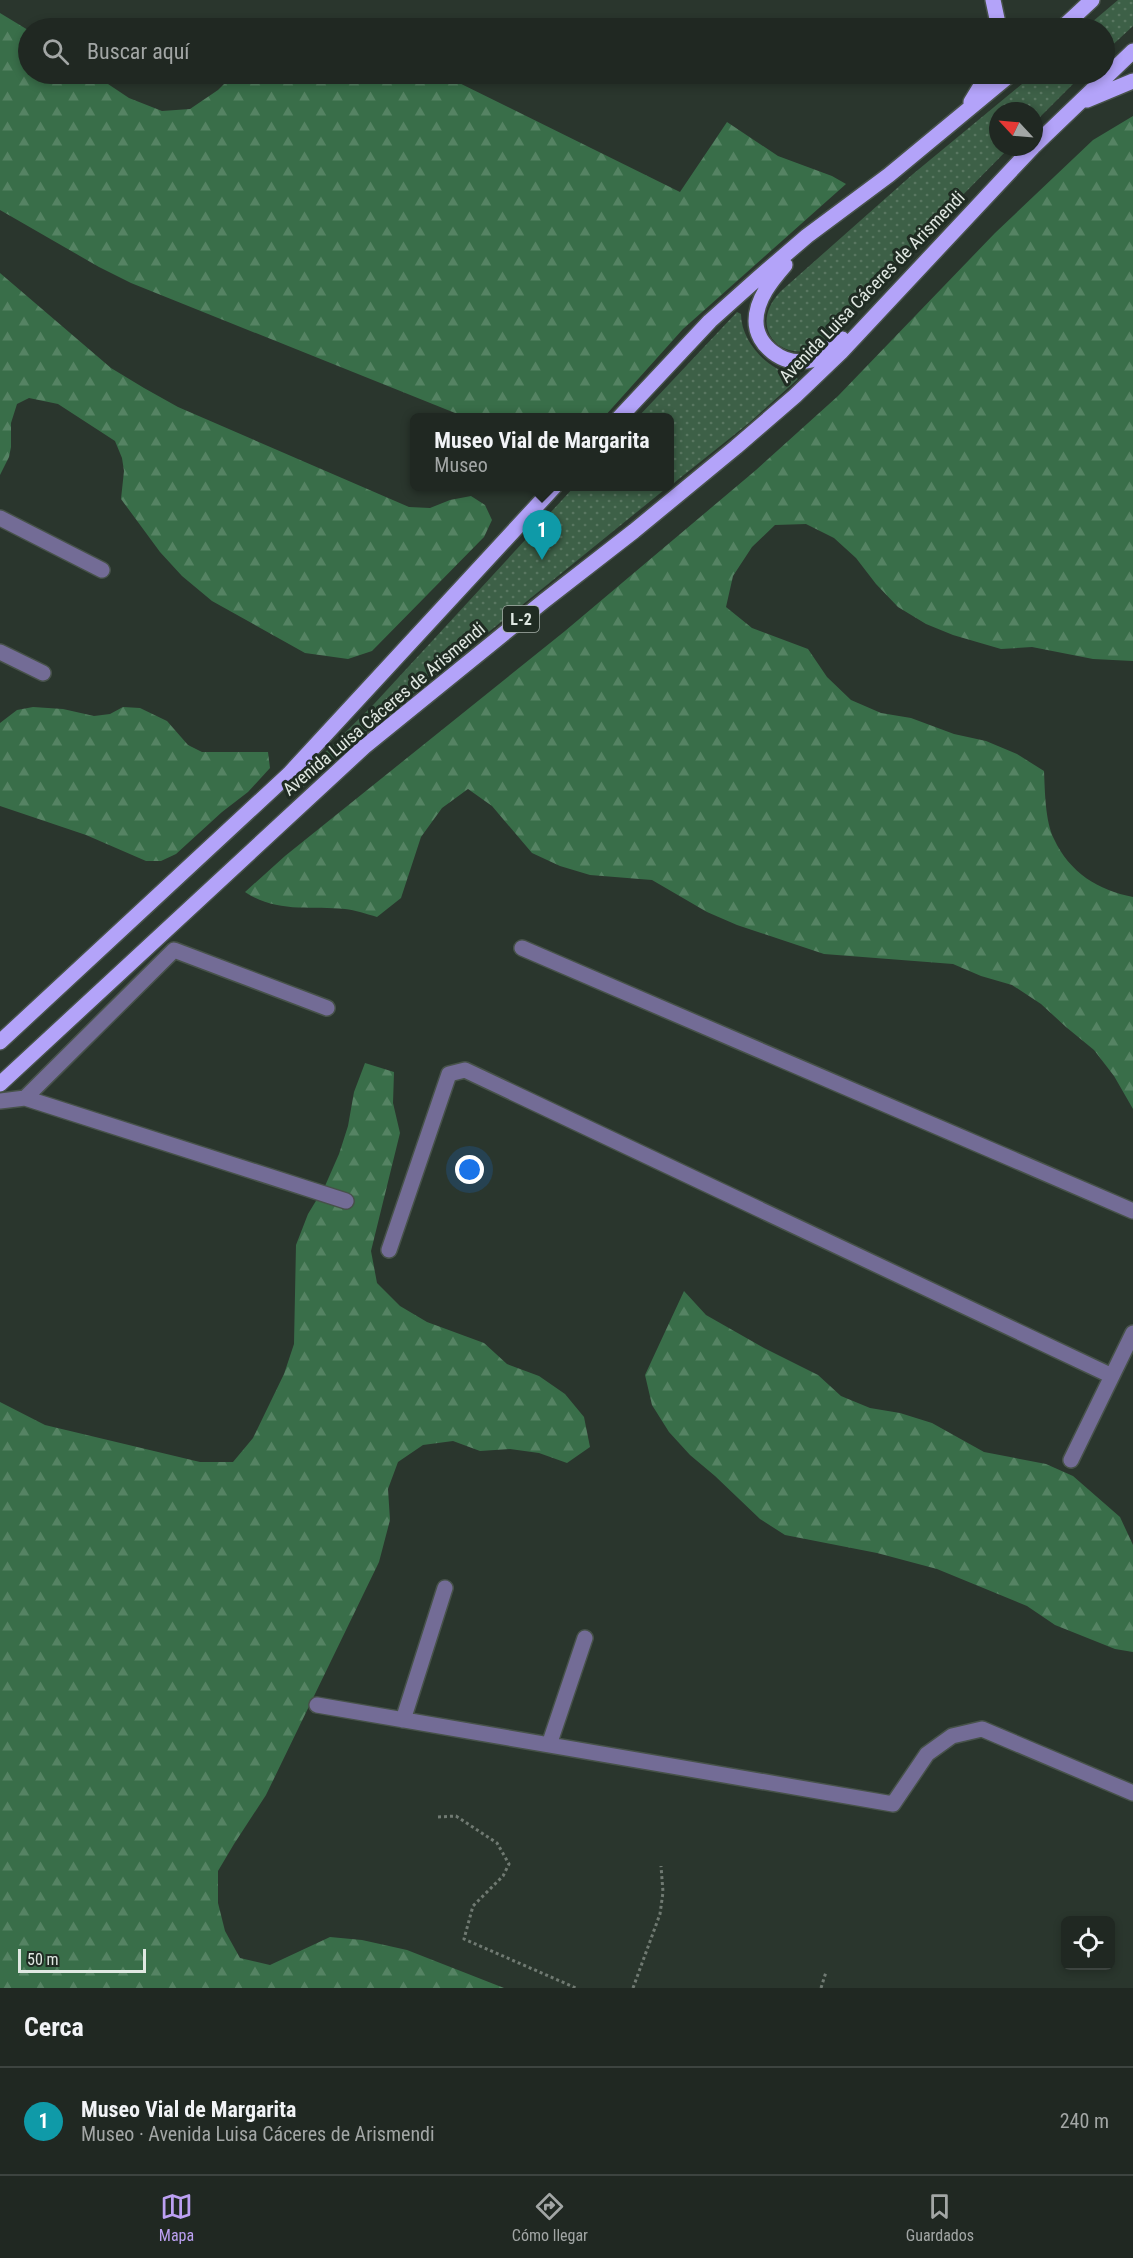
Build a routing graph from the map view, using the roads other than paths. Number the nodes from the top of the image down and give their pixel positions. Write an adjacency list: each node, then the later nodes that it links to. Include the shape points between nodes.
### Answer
1 (993, 0): 3 (main road)
2 (1092, 0): 4 (main road)
3 (997, 18)
4 (1073, 18)
5 (1133, 51): 6 (main road, Avenida Luisa Cáceres de Arismendi / L-2)
6 (1115, 68)
7 (1133, 81): 11 (main road)
8 (982, 84): 12 (main road)
9 (999, 84): 12 (main road)
10 (1098, 84): 11 (main road, Avenida Luisa Cáceres de Arismendi / L-2)
11 (1076, 105): 13 (main road, Avenida Luisa Cáceres de Arismendi / L-2)
12 (962, 116): 15 (main road)
13 (1043, 136)
14 (1024, 156): 16 (main road, Avenida Luisa Cáceres de Arismendi / L-2)
15 (807, 236): 16 (main road, via 768,286 760,304 756,321 759,337 769,350 794,362 810,361); 17 (main road, via 710,321)
16 (884, 306): 26 (main road, Avenida Luisa Cáceres de Arismendi / L-2, via 842,352 736,447 364,747)
17 (622, 413)
18 (550, 491): 25 (main road, Avenida Luisa Cáceres de Arismendi, via 289,774)
19 (0, 518): 20 (street)
20 (102, 570)
21 (0, 652): 22 (street)
22 (43, 673)
23 (522, 948): 30 (street)
24 (327, 1008): 27 (street, via 174,950)
25 (0, 1042)
26 (0, 1084)
27 (25, 1098): 28 (street); 29 (street)
28 (0, 1101)
29 (346, 1201)
30 (1133, 1211)
31 (389, 1250): 33 (street, via 449,1074 465,1070)
32 (1133, 1333): 33 (street)
33 (1112, 1376): 34 (street)
34 (1071, 1460)
35 (445, 1588): 38 (street)
36 (585, 1638): 39 (street)
37 (317, 1705): 38 (street)
38 (403, 1720): 39 (street)
39 (549, 1745): 40 (street, via 893,1803 927,1754 952,1736 982,1729)
40 (1133, 1793)

